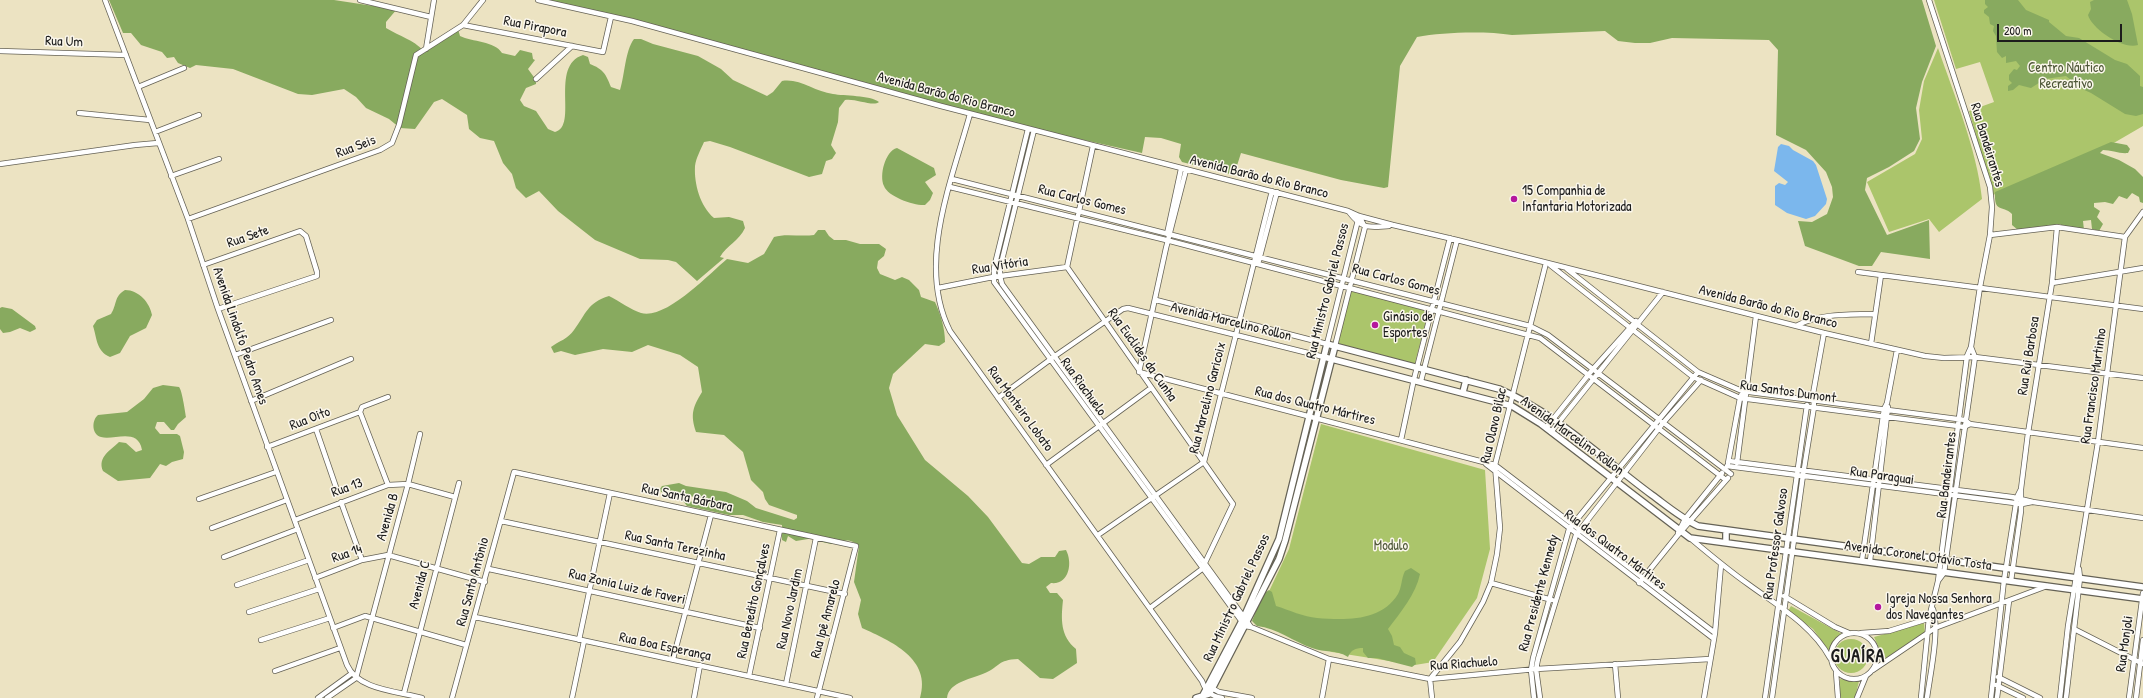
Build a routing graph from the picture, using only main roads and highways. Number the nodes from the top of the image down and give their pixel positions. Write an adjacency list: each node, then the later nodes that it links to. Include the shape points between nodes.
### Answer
1 (1327, 344): 2 (main road, Avenida Marcelino Rollon); 3 (main road, Rua Ministro Gabriel Passos)
2 (1336, 346): 4 (main road, Rua Ministro Gabriel Passos); 5 (main road, Avenida Marcelino Rollon)
3 (1324, 357): 4 (main road, Avenida Marcelino Rollon); 7 (main road, Rua Ministro Gabriel Passos, via 1310,416)
4 (1332, 360): 6 (main road, Avenida Marcelino Rollon); 7 (main road, Rua Ministro Gabriel Passos)
5 (1466, 380): 6 (main road); 8 (main road, Avenida Marcelino Rollon, via 1512,395 1536,407 1623,474 1687,521)
6 (1463, 392): 10 (main road, Avenida Marcelino Rollon, via 1509,405 1546,428)
7 (1307, 444): 18 (main road, Rua Ministro Gabriel Passos, via 1279,559 1207,690)
8 (1698, 526): 9 (main road, Avenida Coronel Otávio Tosta)
9 (1726, 530): 11 (main road); 12 (main road, Avenida Coronel Otávio Tosta)
10 (1690, 538): 11 (main road, Avenida Coronel Otávio Tosta)
11 (1726, 542): 13 (main road, Avenida Coronel Otávio Tosta)
12 (1831, 545): 13 (main road); 14 (main road, Avenida Coronel Otávio Tosta)
13 (1830, 556): 15 (main road, Avenida Coronel Otávio Tosta)
14 (1914, 557): 15 (main road); 16 (main road, Avenida Coronel Otávio Tosta)
15 (1912, 568): 17 (main road, Avenida Coronel Otávio Tosta)
16 (2143, 588)
17 (2143, 599)
18 (1196, 698)

